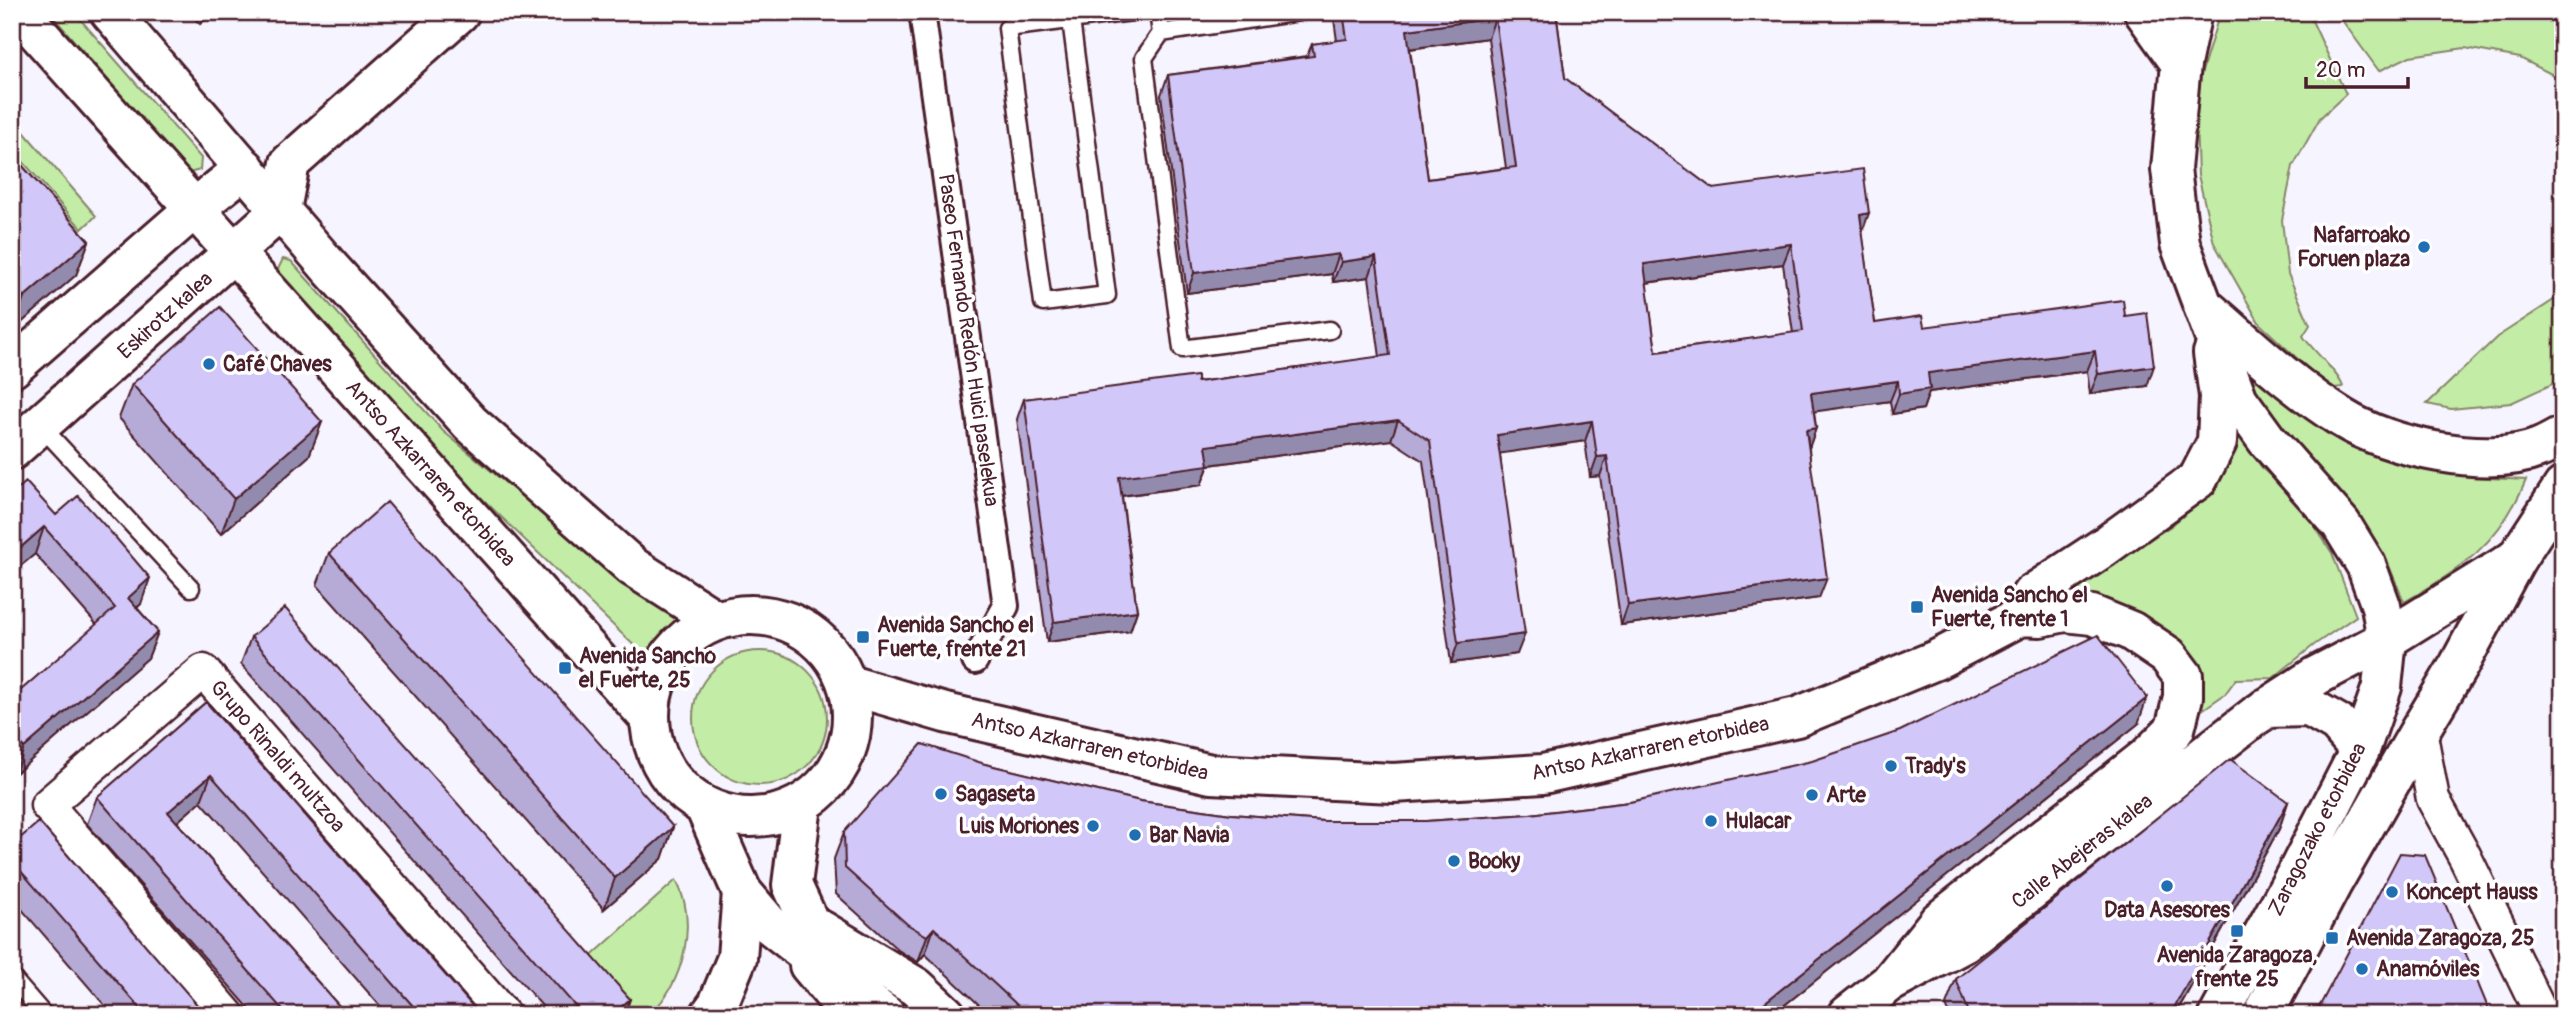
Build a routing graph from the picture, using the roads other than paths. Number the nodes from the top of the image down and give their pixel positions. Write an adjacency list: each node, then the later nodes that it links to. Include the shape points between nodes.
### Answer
1 (19, 12): 15 (main road, Antso Azkarraren etorbidea)
2 (110, 12): 14 (main road)
3 (460, 12): 13 (main road)
4 (922, 12): 30 (street, Paseo Fernando Redón Huici paselekua, via 1006,606)
5 (1132, 12): 10 (lane)
6 (1158, 12): 11 (lane)
7 (1299, 12): 11 (lane)
8 (2144, 12): 12 (main road)
9 (2192, 12): 12 (main road)
10 (1071, 20): 10 (lane, via 1007,28 1043,303 1107,295)
11 (1161, 33): 19 (lane, via 1144,58 1182,349)
12 (2181, 64): 18 (main road, via 2171,169 2180,244)
13 (290, 163): 14 (main road); 16 (main road)
14 (245, 168): 15 (main road); 16 (main road)
15 (194, 209): 17 (main road, Antso Azkarraren etorbidea); 20 (main road)
16 (281, 210): 17 (main road, Eskirotz kalea); 27 (main road, via 470,423 633,567)
17 (234, 254): 22 (main road, Eskirotz kalea); 33 (main road, Antso Azkarraren etorbidea)
18 (2206, 309): 21 (main road, via 2343,419 2393,441 2429,451 2502,455 2537,449); 26 (main road, Antso Azkarraren etorbidea, via 2219,396 2217,442 2198,479 2031,595); 28 (main road, Zaragozako etorbidea, via 2238,400 2341,524 2366,565)
19 (1330, 330)
20 (12, 369)
21 (2563, 436)
22 (26, 438): 25 (lane)
23 (2563, 487): 24 (main road, Zaragozako etorbidea)
24 (2516, 559): 28 (main road, Calle Abejeras kalea); 34 (main road, Zaragozako etorbidea)
25 (191, 588)
26 (2021, 616): 29 (main road, Antso Azkarraren etorbidea, via 2092,615 2130,631); 31 (main road, Antso Azkarraren etorbidea, via 1937,660 1797,717 1544,774 1394,783 1211,774 945,713)
27 (716, 620): 31 (main road, via 766,615 813,635 833,654); 33 (main road, via 672,652 655,683)
28 (2387, 639): 32 (main road, Calle Abejeras kalea); 35 (main road, Zaragozako etorbidea, via 2382,687)
29 (2168, 656): 41 (main road, Calle Abejeras kalea, via 2183,676 2175,729 2147,757 1939,921)
30 (975, 661)
31 (849, 685): 36 (main road, via 852,737 835,776)
32 (2266, 708): 35 (main road, via 2309,707 2337,723); 41 (main road, Calle Abejeras kalea, via 1964,943)
33 (648, 715): 37 (main road, via 664,769)
34 (2420, 730): 52 (main road, Zaragozako etorbidea); 53 (street, via 2433,799)
35 (2360, 750): 51 (main road, Zaragozako etorbidea)
36 (802, 805): 37 (main road, via 758,818); 39 (main road, via 793,885)
37 (705, 807): 38 (main road)
38 (742, 892): 39 (main road, via 769,924); 46 (main road, via 737,958)
39 (800, 933): 42 (main road); 47 (main road); 48 (main road); 49 (main road, via 916,987)
40 (12, 978): 43 (lane)
41 (1889, 983): 50 (main road, Calle Abejeras kalea)
42 (847, 1014)
43 (44, 1015)
44 (228, 1015): 45 (street, Grupo Rinaldi multzoa, via 47,805 203,671)
45 (504, 1015)
46 (710, 1015)
47 (885, 1015)
48 (909, 1015)
49 (946, 1015)
50 (1848, 1015)
51 (2219, 1015)
52 (2263, 1015)
53 (2542, 1015)

